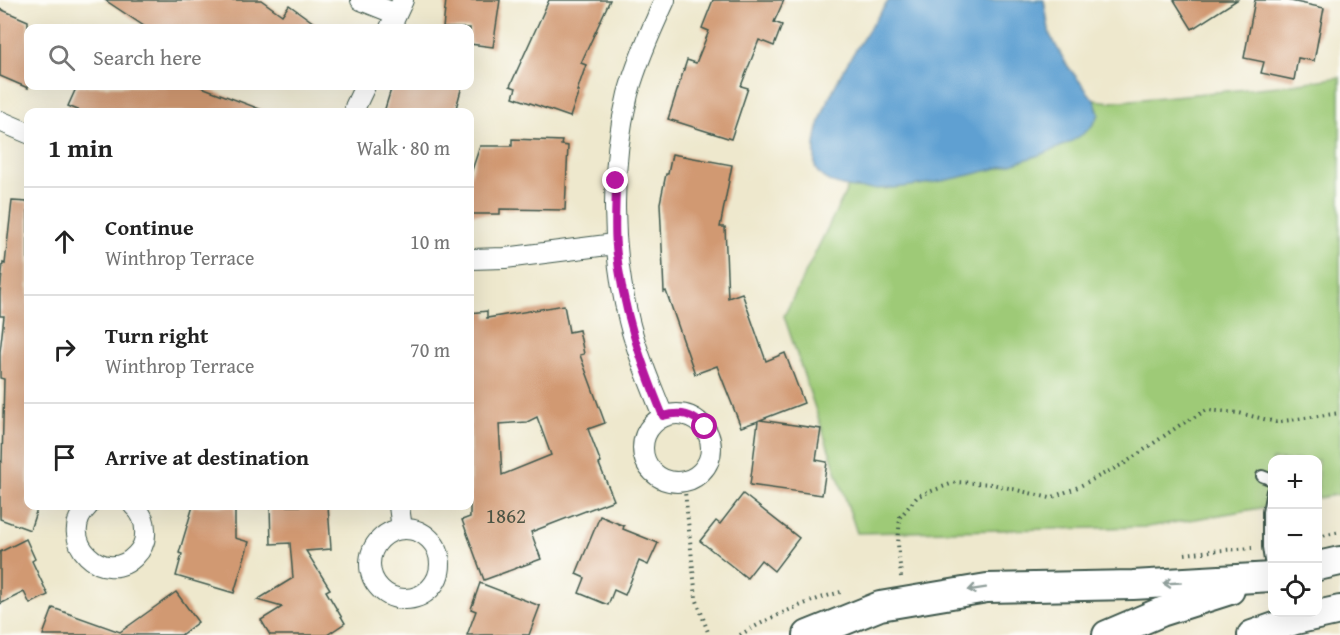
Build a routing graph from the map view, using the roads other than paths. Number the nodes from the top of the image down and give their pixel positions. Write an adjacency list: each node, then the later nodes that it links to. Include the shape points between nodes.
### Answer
1 (361, 0): 3 (street)
2 (665, 0): 8 (street, via 643,51 621,130)
3 (397, 14)
4 (362, 90): 5 (street)
5 (355, 107)
6 (0, 121): 7 (street)
7 (24, 131)
8 (615, 244): 9 (street); 10 (street, via 629,323)
9 (474, 259)
10 (663, 416): 10 (street, via 686,414 697,419 711,437 710,460 695,478 673,483 653,473 646,464 643,442 647,431)
11 (1269, 509): 17 (lane)
12 (85, 510): 13 (street, via 77,529 83,552 103,565 115,566 141,549 146,528)
13 (137, 510)
14 (400, 510): 15 (street)
15 (402, 529)
16 (1340, 561): 18 (main road)
17 (1270, 563)
18 (1322, 565)
19 (1268, 575): 22 (main road, one-way to 22, via 1133,585 987,588 880,606)
20 (1268, 576): 23 (main road, via 1161,612)
21 (1340, 610): 24 (main road)
22 (808, 635)
23 (1107, 635)
24 (1252, 635)

